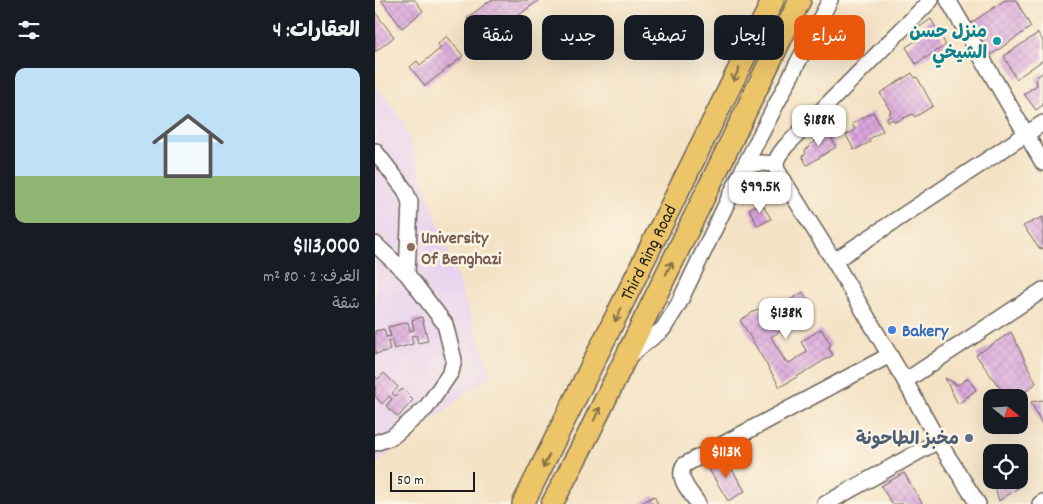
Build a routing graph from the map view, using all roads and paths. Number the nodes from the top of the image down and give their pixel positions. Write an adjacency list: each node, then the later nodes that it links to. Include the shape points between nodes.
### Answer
1 (773, 0): 21 (highway, Third Ring Road, one-way to 21)
2 (800, 0): 17 (highway, Third Ring Road, one-way to 2)
3 (830, 0): 11 (street)
4 (931, 0): 10 (street, via 785,148)
5 (948, 0): 7 (street)
6 (1043, 123): 7 (street)
7 (1026, 133): 9 (street); 13 (street)
8 (375, 151): 14 (street, via 405,190 410,202)
9 (1043, 163)
10 (775, 164): 11 (street); 13 (street)
11 (745, 166): 17 (street, via 678,305 663,329)
12 (375, 244): 14 (street)
13 (834, 261): 16 (street)
14 (407, 274): 20 (street, via 445,324 454,360 451,372 425,408 392,437)
15 (1043, 290): 18 (street)
16 (890, 355): 18 (street); 23 (street, via 684,465 681,478)
17 (623, 360): 22 (highway, Third Ring Road, one-way to 17)
18 (905, 380): 19 (street)
19 (938, 441): 24 (street); 25 (street)
20 (375, 443)
21 (523, 504)
22 (552, 504)
23 (698, 504)
24 (825, 504)
25 (978, 504)

